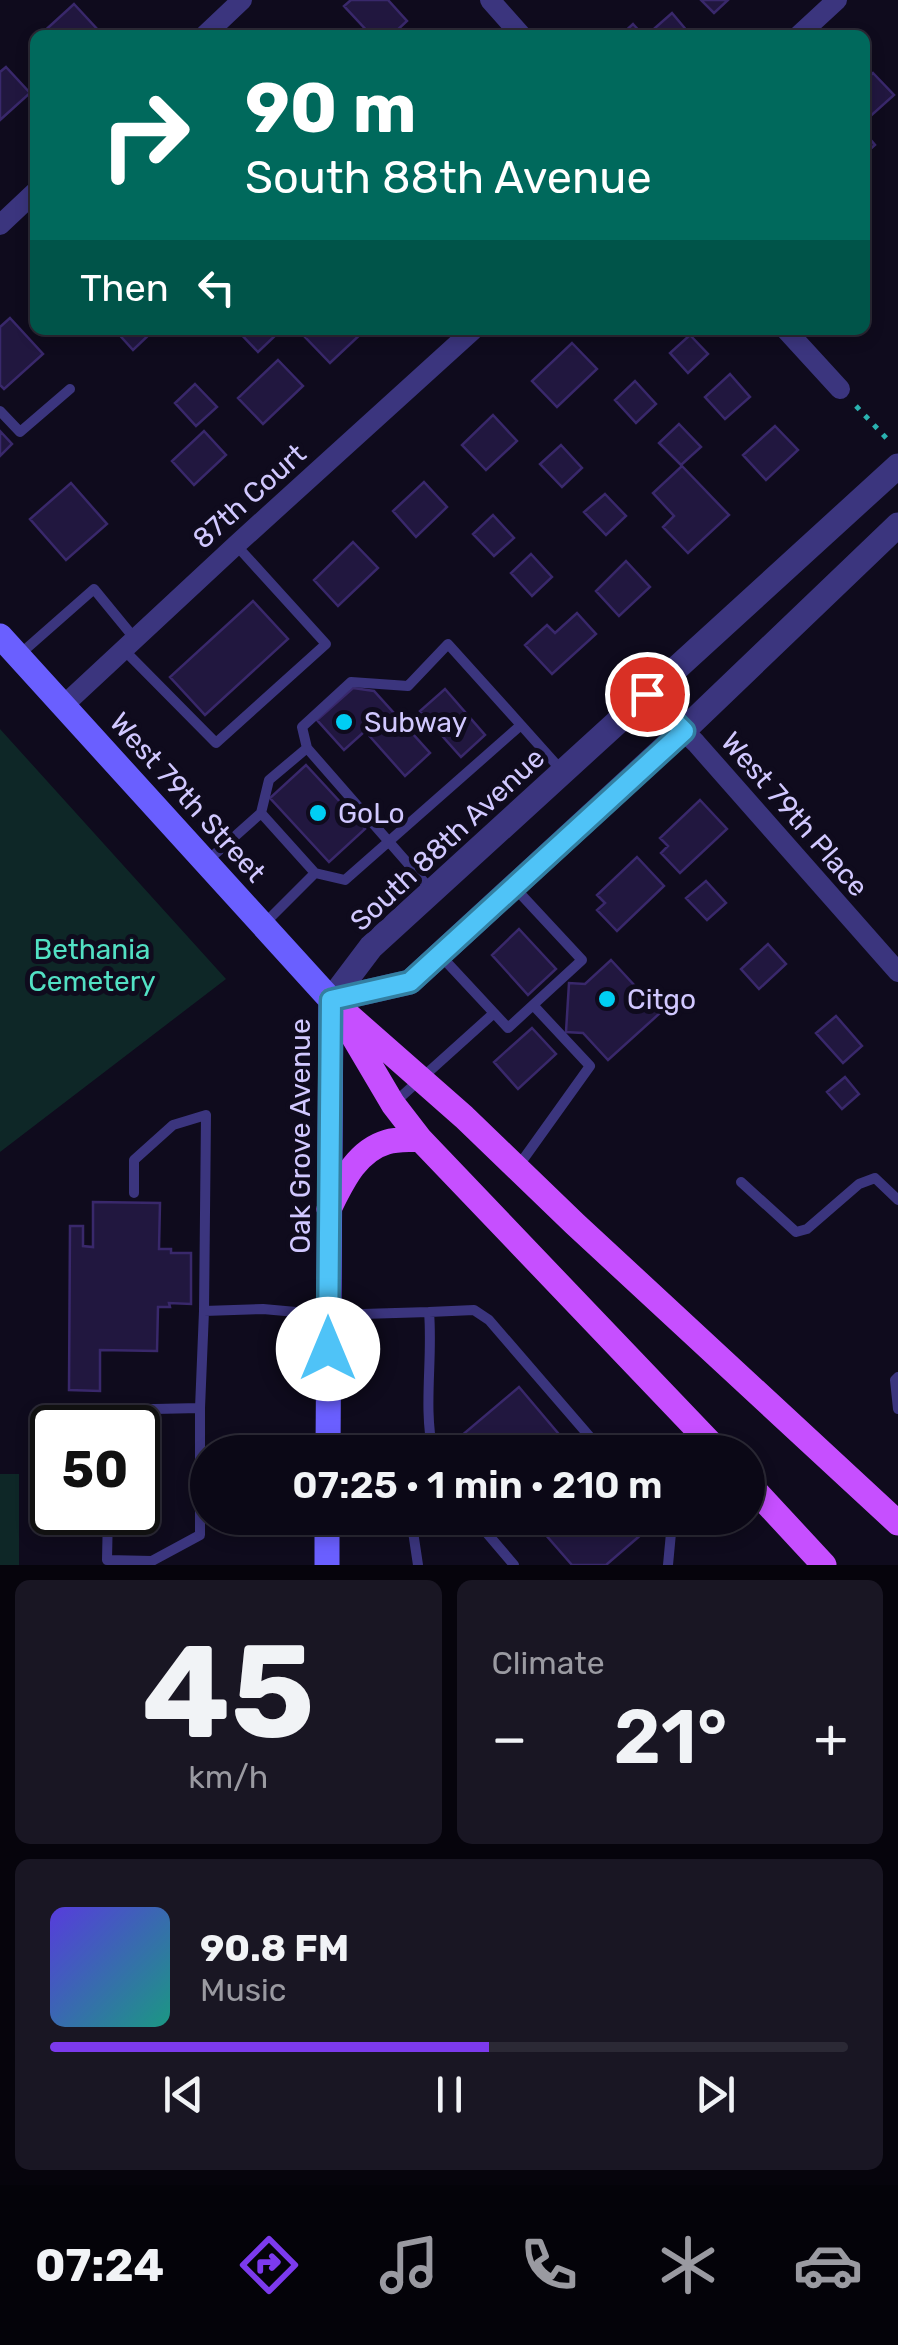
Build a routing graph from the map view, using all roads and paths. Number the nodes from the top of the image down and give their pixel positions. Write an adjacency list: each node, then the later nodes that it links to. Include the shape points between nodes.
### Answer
1 (242, 0): 4 (street)
2 (490, 0): 5 (street)
3 (837, 0): 6 (street)
4 (210, 30)
5 (517, 30)
6 (804, 30)
7 (30, 197): 8 (street)
8 (0, 224)
9 (468, 335): 17 (street, 87th Court)
10 (790, 335): 12 (street)
11 (70, 389): 13 (lane, via 20,432)
12 (840, 390): 14 (path)
13 (0, 411)
14 (898, 450)
15 (898, 466): 21 (street, South 88th Avenue)
16 (898, 525): 24 (street)
17 (236, 545): 19 (street, 87th Court); 19 (lane, via 326,644 216,743)
18 (0, 636): 20 (main road, West 79th Street)
19 (129, 644): 20 (lane, via 94,589); 22 (street, 87th Court)
20 (18, 656): 22 (main road, West 79th Street)
21 (647, 694): 24 (street, West 79th Place); 26 (street, South 88th Avenue)
22 (64, 705): 29 (main road, West 79th Street)
23 (521, 725): 25 (lane, via 448,644 408,686 351,682 302,728); 26 (lane); 28 (lane)
24 (684, 731): 31 (street); 35 (street, West 79th Place)
25 (306, 748): 27 (lane, via 269,780); 28 (lane)
26 (563, 773): 32 (street, South 88th Avenue)
27 (260, 813): 29 (lane); 30 (lane)
28 (390, 841): 30 (lane, via 345,880); 32 (lane)
29 (206, 862): 33 (main road, West 79th Street)
30 (315, 873): 33 (lane)
31 (514, 887): 34 (street); 37 (lane, via 582,960)
32 (432, 890): 36 (street, South 88th Avenue, via 371,947)
33 (263, 924): 36 (main road, West 79th Street)
34 (439, 954): 36 (street, via 410,982); 38 (lane)
35 (898, 972)
36 (331, 1000): 39 (main road); 40 (main road); 46 (main road, Oak Grove Avenue)
37 (533, 1005): 38 (lane, via 508,1028); 42 (lane, via 590,1066)
38 (494, 1013): 39 (lane)
39 (422, 1079): 40 (lane); 42 (main road)
40 (393, 1104): 41 (main road)
41 (420, 1138): 46 (main road, via 371,1150 349,1169); 57 (main road)
42 (517, 1168): 59 (main road)
43 (741, 1182): 45 (lane, via 796,1232 875,1178)
44 (134, 1194): 47 (lane, via 134,1160 173,1125 206,1115)
45 (898, 1200)
46 (330, 1208): 49 (main road, Oak Grove Avenue)
47 (204, 1311): 49 (lane); 51 (lane)
48 (429, 1312): 49 (lane); 55 (lane); 56 (lane, via 474,1310 490,1320)
49 (329, 1315): 54 (main road, Oak Grove Avenue)
50 (898, 1377): 53 (lane)
51 (200, 1408): 52 (lane); 60 (lane, via 200,1535 152,1561 107,1560)
52 (160, 1409)
53 (898, 1409)
54 (328, 1435)
55 (429, 1435)
56 (588, 1435)
57 (703, 1435)
58 (765, 1501): 69 (main road)
59 (898, 1523)
60 (108, 1535)
61 (327, 1535): 65 (main road)
62 (413, 1535): 66 (lane)
63 (488, 1535): 67 (lane)
64 (671, 1535): 68 (lane)
65 (327, 1565)
66 (418, 1565)
67 (514, 1565)
68 (668, 1565)
69 (824, 1565)

